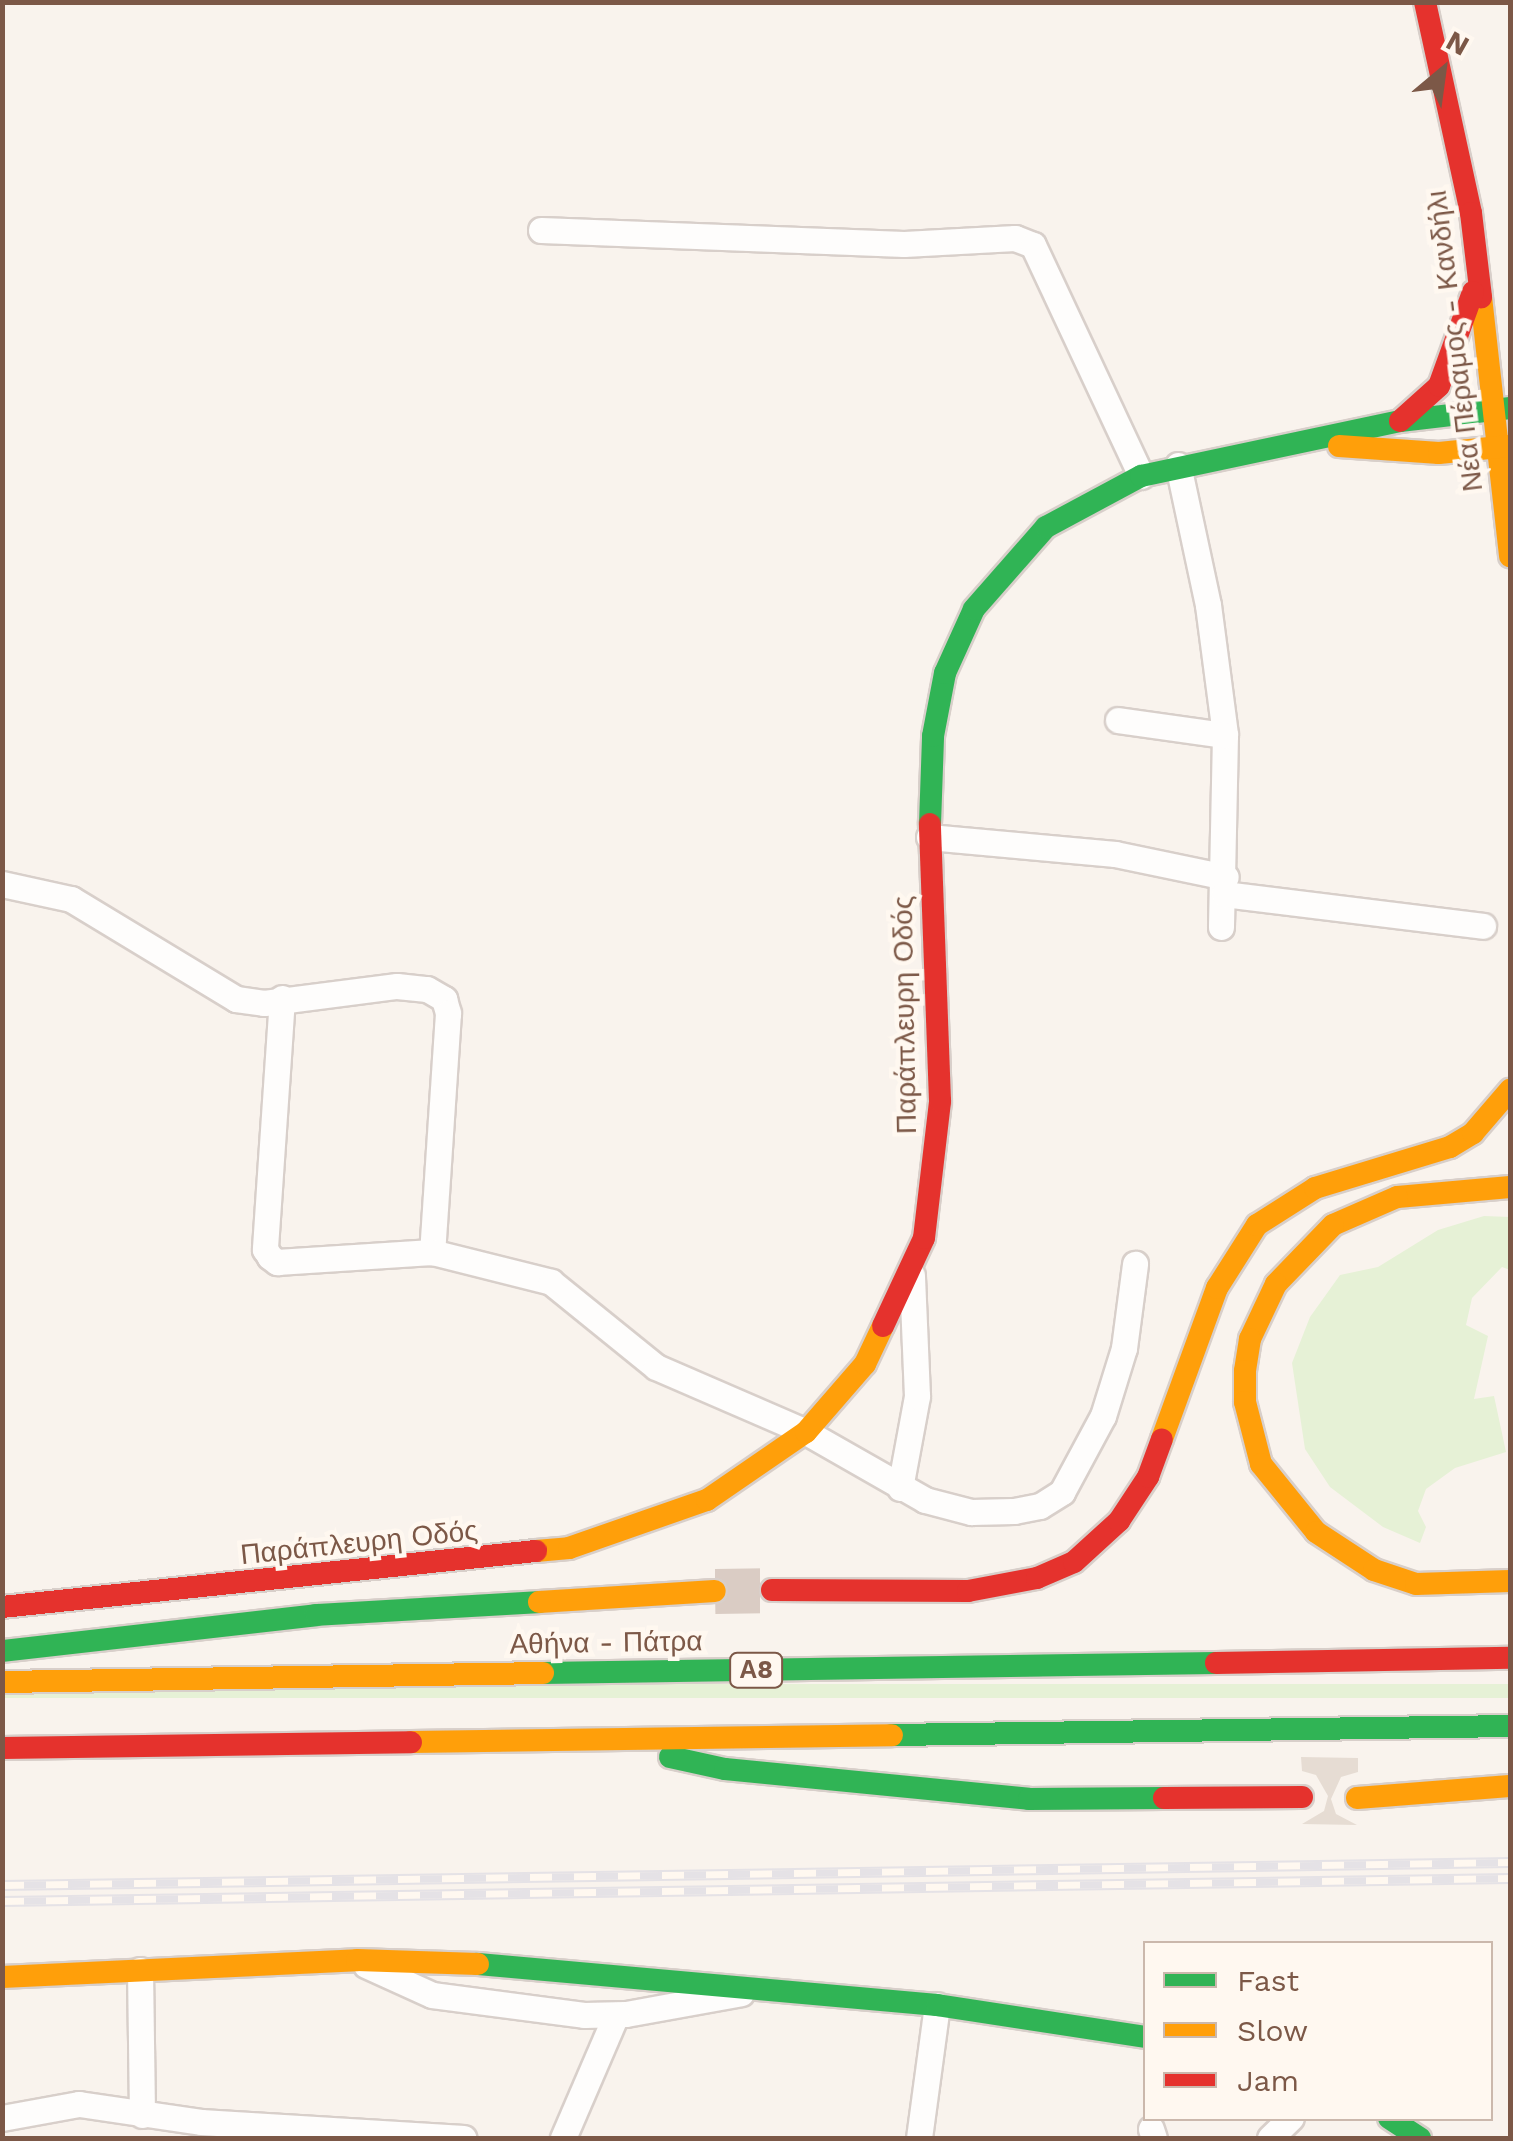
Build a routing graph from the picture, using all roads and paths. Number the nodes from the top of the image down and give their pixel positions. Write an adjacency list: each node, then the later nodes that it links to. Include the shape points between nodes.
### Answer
1 (1424, 2): 3 (main road, Νέα Πέραμος - Κανδήλι, via 1465,171)
2 (541, 230): 9 (street, via 904,244 1015,238 1033,246)
3 (1478, 272): 4 (main road, Νέα Πέραμος - Κανδήλι); 5 (main road, via 1439,386)
4 (1502, 408): 5 (main road, Παράπλευρη Οδός); 7 (main road, Νέα Πέραμος - Κανδήλι)
5 (1400, 422): 6 (main road, Παράπλευρη Οδός)
6 (1318, 444): 7 (main road, Παράπλευρη Οδός, via 1439,453); 8 (main road, Παράπλευρη Οδός)
7 (1504, 447): 10 (main road, Νέα Πέραμος - Κανδήλι)
8 (1178, 465): 9 (main road, Παράπλευρη Οδός); 12 (street, via 1208,605)
9 (1141, 476): 13 (main road, Παράπλευρη Οδός, via 1078,504 1046,527 974,608 937,704)
10 (1510, 556)
11 (1118, 720): 12 (street)
12 (1225, 735): 15 (street)
13 (929, 836): 15 (street, via 1115,854); 25 (main road, Παράπλευρη Οδός, via 940,1101 932,1197)
14 (2, 884): 18 (street, via 90,908 216,992 264,1003)
15 (1225, 886): 16 (street); 17 (street)
16 (1483, 926)
17 (1221, 928)
18 (282, 998): 23 (street, via 397,986 427,989 444,999); 23 (street, via 265,1249 277,1262)
19 (1510, 1090): 21 (main road, via 1473,1133)
20 (1494, 1150): 21 (main road)
21 (1425, 1154): 29 (main road, via 1316,1188 1257,1225 1217,1288 1148,1477 1120,1521 1074,1562 1037,1578 968,1591)
22 (1510, 1187): 28 (main road, via 1397,1196 1333,1225 1293,1262 1260,1312 1245,1387 1261,1464 1316,1532 1374,1570 1416,1584)
23 (432, 1252): 26 (street, via 551,1282 656,1367)
24 (1135, 1264): 27 (street, via 1114,1382 1082,1464 1062,1492 1040,1506 972,1512)
25 (912, 1275): 26 (main road, Παράπλευρη Οδός, via 866,1364); 27 (street, via 917,1396)
26 (806, 1432): 27 (street); 31 (main road, Παράπλευρη Οδός, via 707,1500 569,1548)
27 (900, 1488)
28 (1510, 1581)
29 (772, 1590)
30 (715, 1591): 32 (main road, via 316,1616)
31 (2, 1607)
32 (2, 1651)
33 (1510, 1658): 34 (main road, Αθήνα - Πάτρα / Α8)
34 (2, 1682)
35 (1510, 1726): 36 (main road)
36 (585, 1740): 37 (main road); 39 (main road, via 725,1769 1029,1799)
37 (2, 1748)
38 (1510, 1786): 40 (main road)
39 (1302, 1797)
40 (1357, 1798)
41 (357, 1960): 42 (main road); 44 (main road, via 566,1967); 46 (street, via 432,1994 482,2005)
42 (140, 1970): 43 (main road); 48 (street)
43 (2, 1977)
44 (776, 1986): 45 (main road); 46 (street)
45 (937, 2005): 47 (main road); 53 (street)
46 (616, 2014): 51 (street)
47 (1143, 2037)
48 (142, 2115): 49 (street, via 79,2104); 52 (street)
49 (2, 2118)
50 (1394, 2121): 54 (main road)
51 (562, 2134)
52 (464, 2138)
53 (919, 2138)
54 (1420, 2138)

